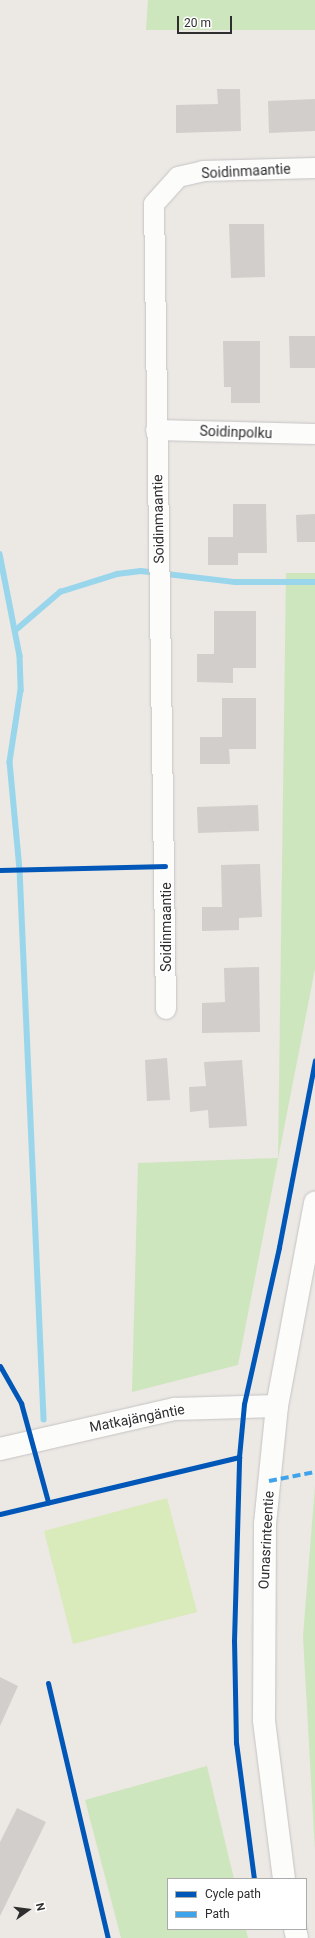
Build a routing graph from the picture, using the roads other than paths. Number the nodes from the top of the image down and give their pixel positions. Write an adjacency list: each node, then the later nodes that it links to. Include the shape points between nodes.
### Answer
1 (315, 168): 2 (street, Soidinmaantie, via 203,171 178,177 154,204)
2 (156, 430): 3 (street, Soidinpolku); 4 (street, Soidinmaantie)
3 (315, 434)
4 (166, 1009)
5 (315, 1203): 6 (street, Ounasrinteentie)
6 (277, 1406): 7 (street, Matkajängäntie, via 175,1409); 8 (street, Ounasrinteentie, via 264,1524 263,1665 268,1773)
7 (0, 1449)
8 (284, 1878)

